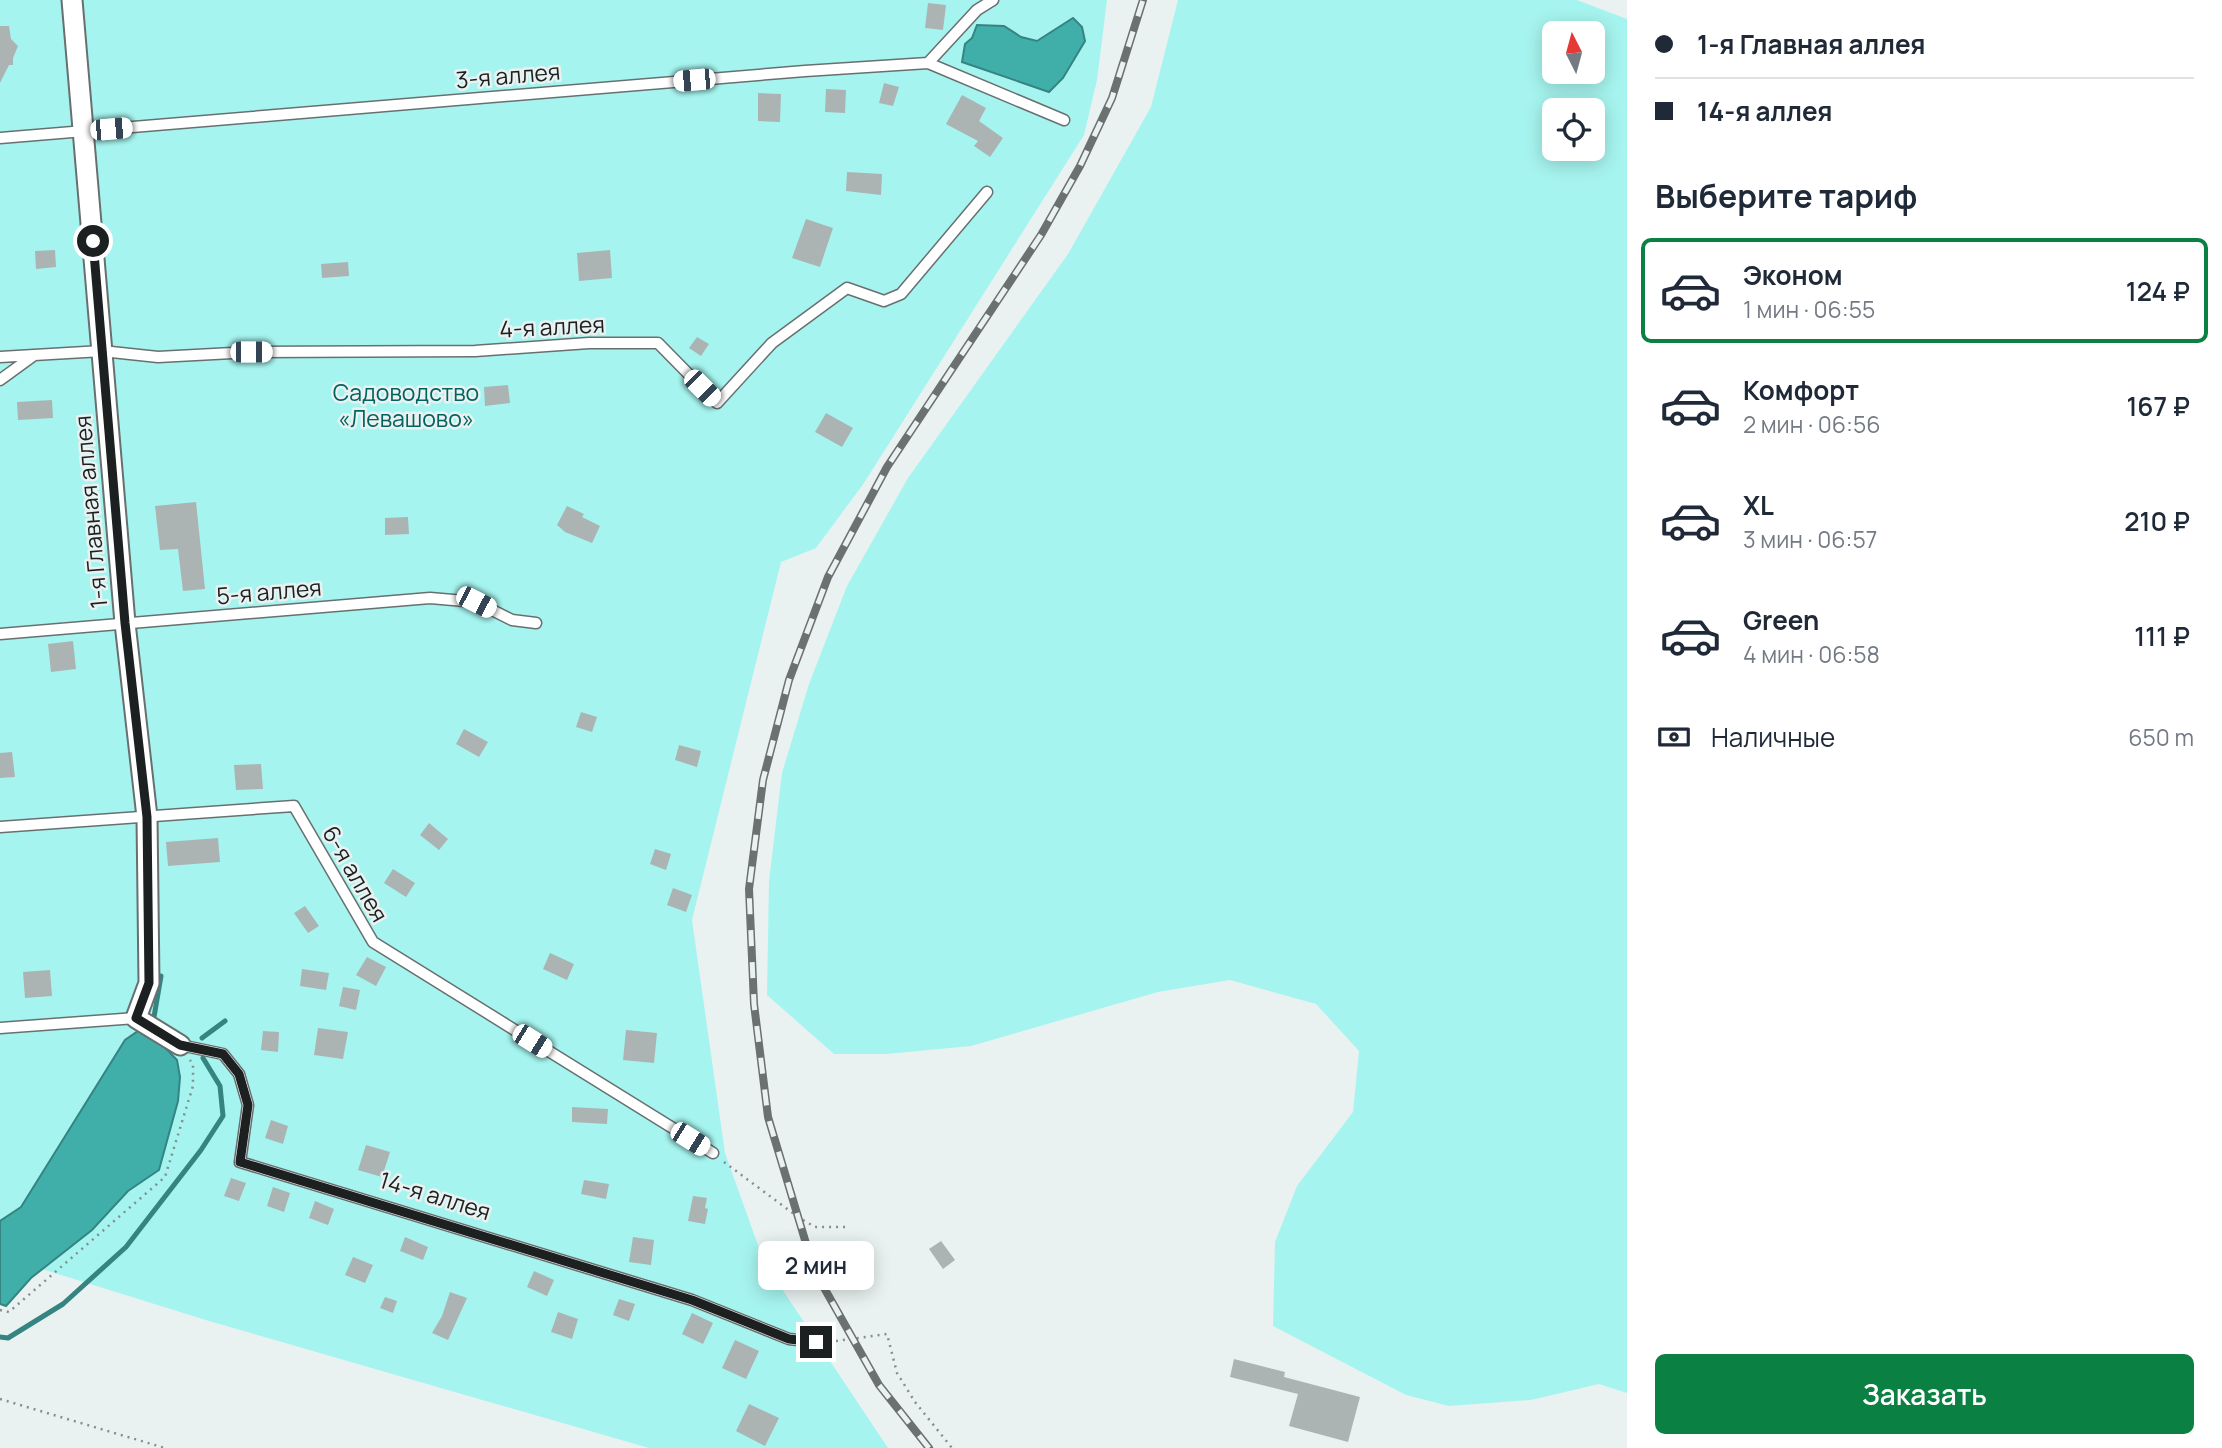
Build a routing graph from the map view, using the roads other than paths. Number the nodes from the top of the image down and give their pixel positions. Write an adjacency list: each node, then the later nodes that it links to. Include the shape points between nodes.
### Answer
1 (72, 0): 5 (street, 1-я Главная аллея)
2 (993, 0): 3 (lane, via 977,10)
3 (928, 63): 4 (lane); 5 (lane, 3-я аллея)
4 (1064, 120)
5 (83, 131): 6 (lane, 3-я аллея); 8 (street, 1-я Главная аллея)
6 (0, 138)
7 (987, 192): 8 (lane, 4-я аллея, via 901,294 884,300 847,288 772,343 718,403 658,343 475,352 251,352 158,357)
8 (102, 351): 9 (lane, 4-я аллея); 12 (street, 1-я Главная аллея)
9 (33, 356): 10 (lane, 4-я аллея); 11 (lane)
10 (0, 357)
11 (0, 380)
12 (125, 623): 13 (lane, 5-я аллея, via 430,598 476,602 512,620); 14 (lane, 5-я аллея); 15 (street, 1-я Главная аллея)
13 (536, 623)
14 (0, 634)
15 (147, 817): 16 (lane, 6-я аллея); 17 (street, 1-я Главная аллея, via 149,983); 20 (lane, 6-я аллея, via 294,806 373,943)
16 (0, 827)
17 (136, 1018): 18 (lane); 19 (street, 14-я аллея)
18 (0, 1028)
19 (180, 1045): 21 (lane, 14-я аллея, via 223,1054 239,1074 248,1105 240,1162 692,1300 789,1339)
20 (713, 1153)
21 (816, 1342)

